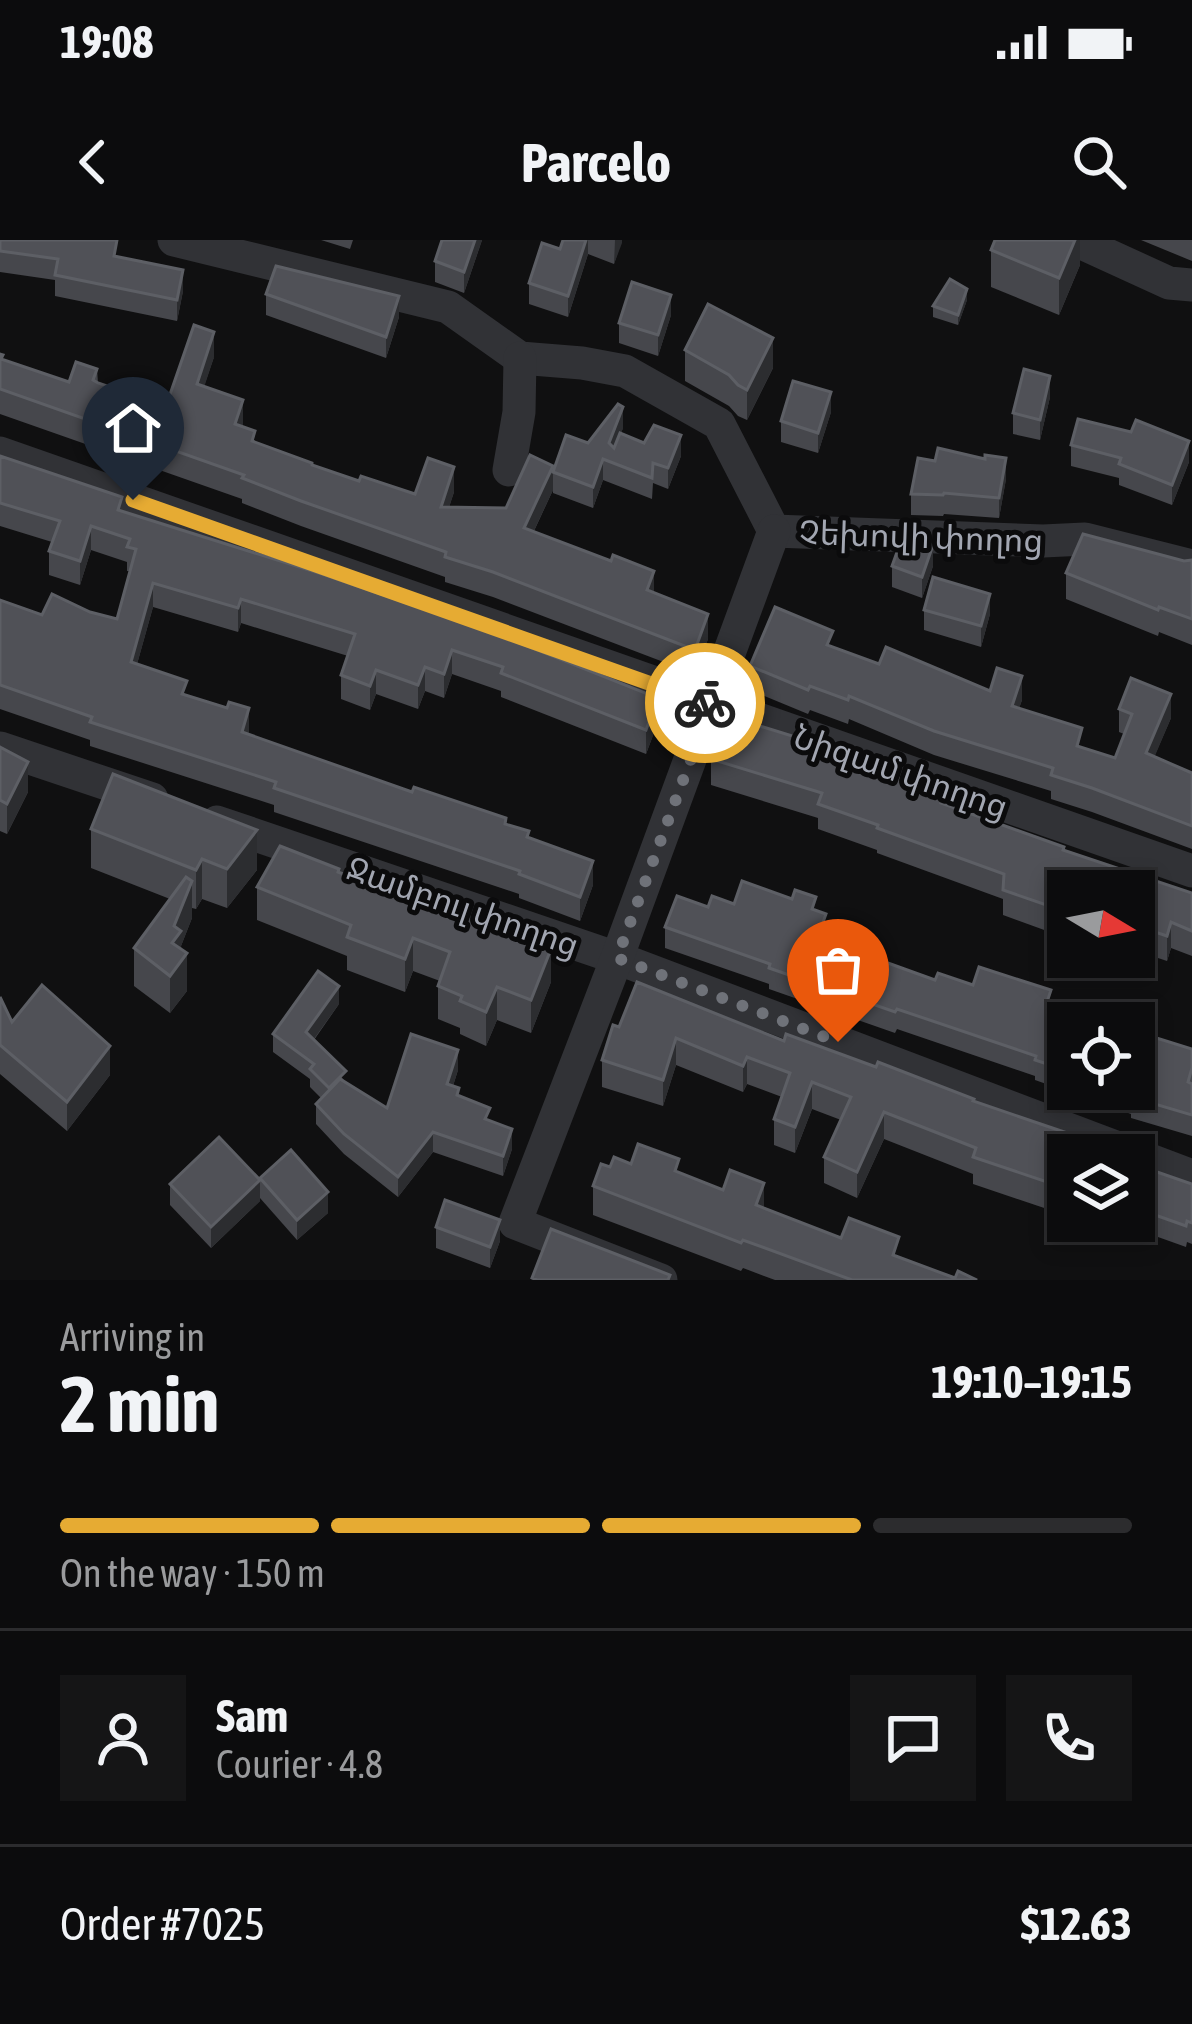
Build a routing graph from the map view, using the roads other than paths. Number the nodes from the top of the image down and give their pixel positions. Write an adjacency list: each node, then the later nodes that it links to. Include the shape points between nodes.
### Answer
1 (174, 240): 4 (street, via 448,307)
2 (1076, 240): 3 (street, via 1169,283)
3 (1192, 285)
4 (520, 358): 6 (street); 7 (street, Չեխովի փողոց, via 625,371 718,424)
5 (0, 453): 9 (street, Նիզամ փողոց)
6 (508, 470)
7 (774, 531): 8 (street, Չեխովի փողոց, via 1085,539); 9 (street)
8 (1192, 566)
9 (711, 705): 11 (street, Նիզամ փողոց); 12 (street)
10 (0, 748): 12 (street, Ջամբուլ փողոց)
11 (1192, 871)
12 (617, 958): 13 (street, Ջամբուլ փողոց); 14 (street, via 515,1223)
13 (1192, 1175)
14 (661, 1280)

